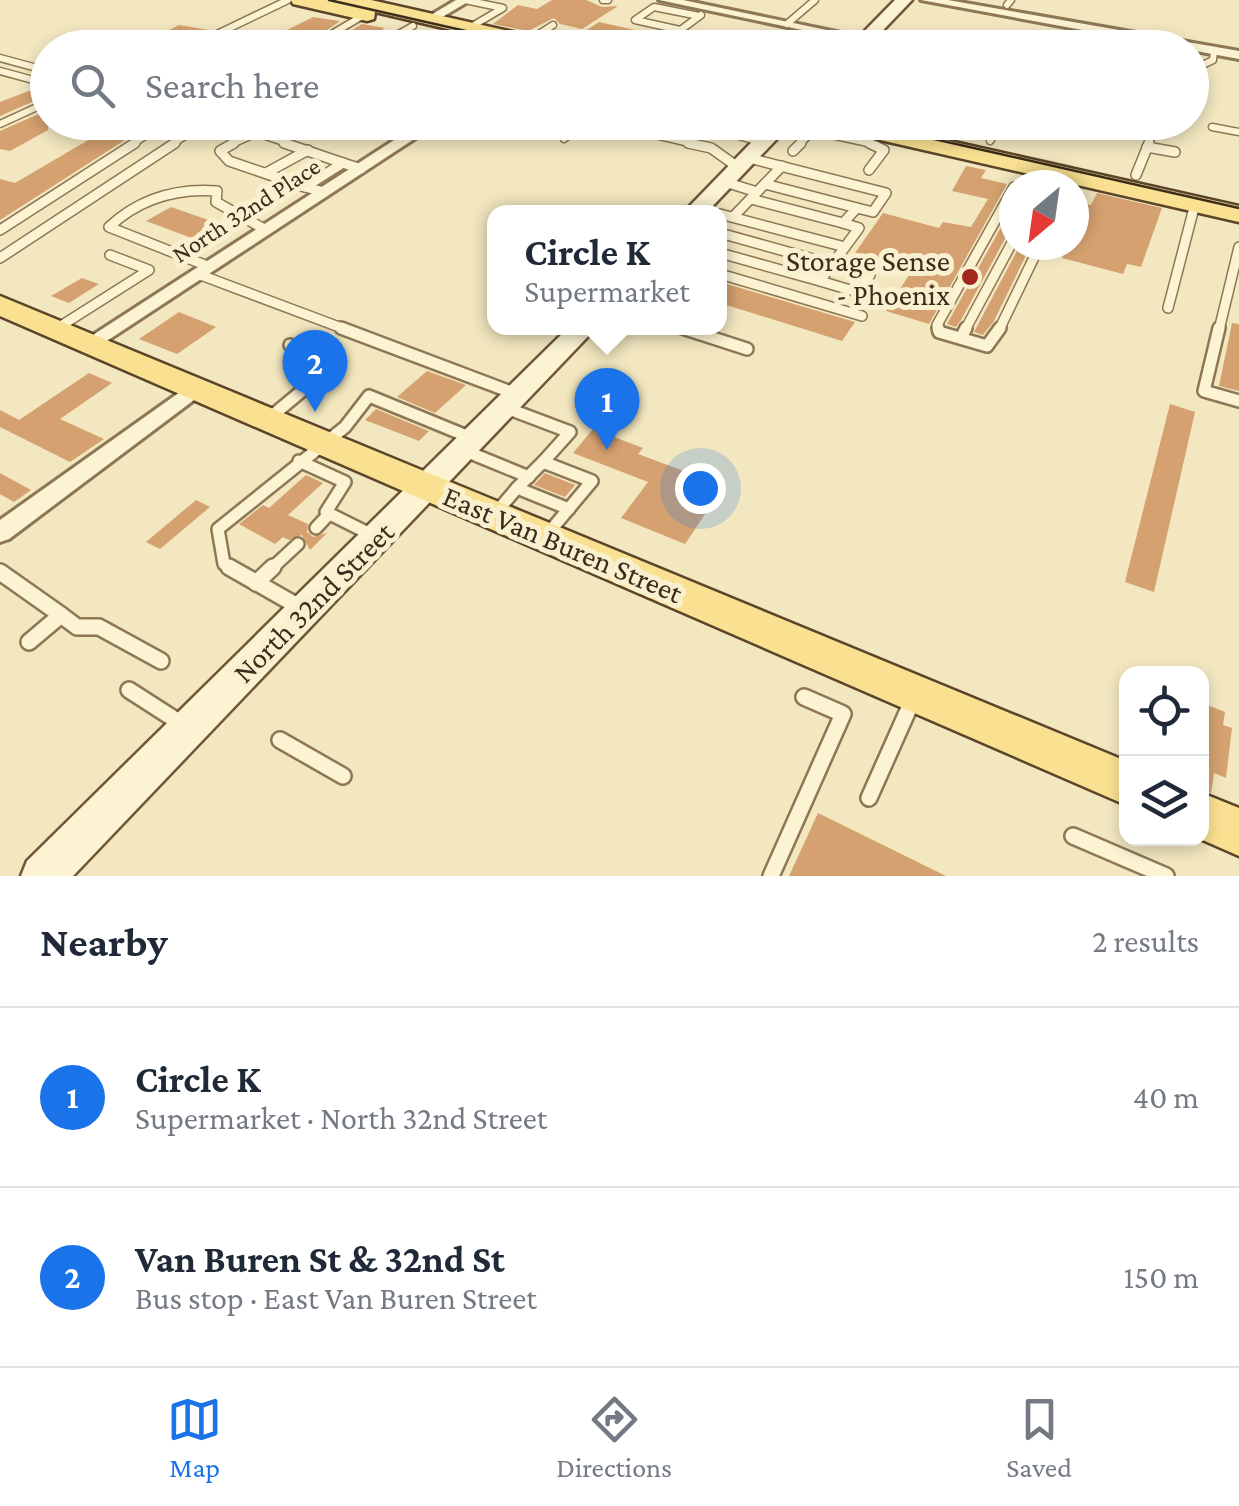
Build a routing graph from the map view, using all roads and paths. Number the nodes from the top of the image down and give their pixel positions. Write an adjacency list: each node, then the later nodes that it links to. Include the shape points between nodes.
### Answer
1 (288, 0): 15 (lane)
2 (300, 0): 10 (main road)
3 (346, 0): 11 (main road)
4 (465, 0): 11 (street); 14 (lane, via 503,8)
5 (665, 0): 9 (street)
6 (815, 0): 13 (lane)
7 (904, 0): 23 (main road)
8 (927, 0): 24 (street)
9 (704, 12): 13 (street); 21 (lane); 21 (lane, via 654,7 635,20)
10 (364, 15): 11 (main road); 16 (lane)
11 (421, 22): 14 (main road); 17 (lane); 18 (main road)
12 (553, 24): 20 (lane)
13 (787, 24): 22 (street)
14 (469, 28): 19 (main road)
15 (224, 30)
16 (339, 30)
17 (406, 30)
18 (456, 30)
19 (475, 30)
20 (542, 30)
21 (680, 30)
22 (810, 30)
23 (873, 30)
24 (1099, 30)
25 (1209, 49): 26 (street)
26 (1214, 50): 27 (street); 29 (lane)
27 (1239, 55)
28 (0, 58): 30 (lane)
29 (1209, 62)
30 (30, 67)
31 (0, 72): 32 (lane)
32 (30, 80)
33 (30, 110): 34 (lane)
34 (0, 124)
35 (1212, 127): 36 (lane)
36 (1239, 132)
37 (140, 140): 75 (lane)
38 (179, 140): 77 (lane)
39 (238, 140): 59 (lane, via 220,151)
40 (276, 140): 51 (lane)
41 (398, 140): 55 (street, North 32nd Place)
42 (677, 140): 54 (lane)
43 (710, 140): 54 (lane)
44 (766, 140): 54 (main road)
45 (804, 140): 52 (lane)
46 (855, 140): 57 (lane, via 884,150)
47 (891, 140): 58 (main road)
48 (1023, 140): 60 (main road)
49 (1151, 140): 50 (lane)
50 (1148, 147): 53 (lane); 60 (lane)
51 (308, 150): 55 (lane); 59 (lane)
52 (792, 151)
53 (1175, 152)
54 (744, 163): 56 (lane); 63 (lane); 67 (main road)
55 (352, 166): 61 (lane); 64 (street, North 32nd Place)
56 (782, 166): 63 (lane); 68 (lane, via 886,194 873,212)
57 (869, 170)
58 (999, 173)
59 (266, 174): 61 (lane)
60 (1136, 175): 65 (main road)
61 (305, 186): 64 (lane)
62 (1089, 190): 66 (main road)
63 (758, 191): 68 (lane); 71 (lane); 73 (lane)
64 (324, 192): 74 (street, North 32nd Place)
65 (1239, 198)
66 (1196, 204): 69 (main road); 91 (lane)
67 (711, 205)
68 (857, 208): 73 (lane)
69 (1239, 214)
70 (727, 216): 71 (lane)
71 (733, 217): 79 (lane)
72 (999, 223): 96 (lane, via 938,325 939,332)
73 (844, 224): 79 (lane, via 859,228)
74 (266, 230): 87 (street, North 32nd Place); 87 (lane, via 216,202 217,192 196,188 156,196 109,227)
75 (0, 232): 77 (lane)
76 (727, 234): 85 (lane)
77 (26, 242): 82 (lane)
78 (1239, 246): 86 (lane)
79 (845, 247): 85 (lane)
80 (110, 255): 93 (lane, via 150,270)
81 (727, 255): 89 (lane)
82 (0, 258)
83 (1003, 260): 96 (lane)
84 (1033, 260): 96 (lane, via 994,340 988,346)
85 (833, 264): 89 (lane); 89 (lane, via 870,275 857,292)
86 (1236, 268): 102 (lane, via 1204,391)
87 (204, 270): 97 (street, North 32nd Place); 101 (lane)
88 (727, 276): 92 (lane)
89 (820, 281)
90 (0, 305): 93 (main road, East Van Buren Street)
91 (1168, 308)
92 (862, 316)
93 (56, 330): 97 (main road, East Van Buren Street)
94 (575, 335): 101 (main road, North 32nd Street)
95 (704, 335): 99 (lane)
96 (961, 338)
97 (90, 344): 100 (main road, East Van Buren Street)
98 (290, 346): 103 (lane, via 333,365)
99 (747, 349)
100 (194, 389): 103 (main road, East Van Buren Street); 113 (street)
101 (511, 401): 104 (main road, North 32nd Street); 106 (lane, via 570,432)
102 (1239, 401)
103 (267, 420): 105 (main road, East Van Buren Street)
104 (468, 444): 105 (lane, via 369,396 356,418); 107 (lane); 108 (main road, North 32nd Street)
105 (313, 453): 108 (main road, East Van Buren Street); 110 (lane, via 345,482); 117 (lane, via 218,529 224,564)
106 (543, 462): 107 (lane); 111 (lane, via 592,481)
107 (529, 476): 109 (lane)
108 (426, 487): 109 (main road, East Van Buren Street); 114 (main road, North 32nd Street)
109 (506, 502): 111 (main road, East Van Buren Street)
110 (329, 514): 112 (lane); 114 (lane)
111 (557, 523): 123 (main road, East Van Buren Street)
112 (316, 528)
113 (0, 533)
114 (377, 537): 118 (main road, North 32nd Street)
115 (298, 544): 117 (lane)
116 (0, 572): 119 (lane)
117 (256, 582): 118 (lane)
118 (305, 610): 125 (main road, North 32nd Street)
119 (60, 615): 120 (lane); 121 (lane)
120 (30, 642)
121 (160, 661)
122 (130, 690): 125 (lane)
123 (915, 693): 128 (main road, East Van Buren Street); 129 (lane)
124 (804, 697): 134 (lane, via 843,714)
125 (189, 728): 133 (main road, North 32nd Street)
126 (280, 740): 127 (lane)
127 (343, 776)
128 (1119, 780)
129 (869, 798)
130 (1209, 819): 131 (main road)
131 (1239, 832)
132 (1073, 836): 135 (lane)
133 (43, 876)
134 (771, 876)
135 (1166, 876)

